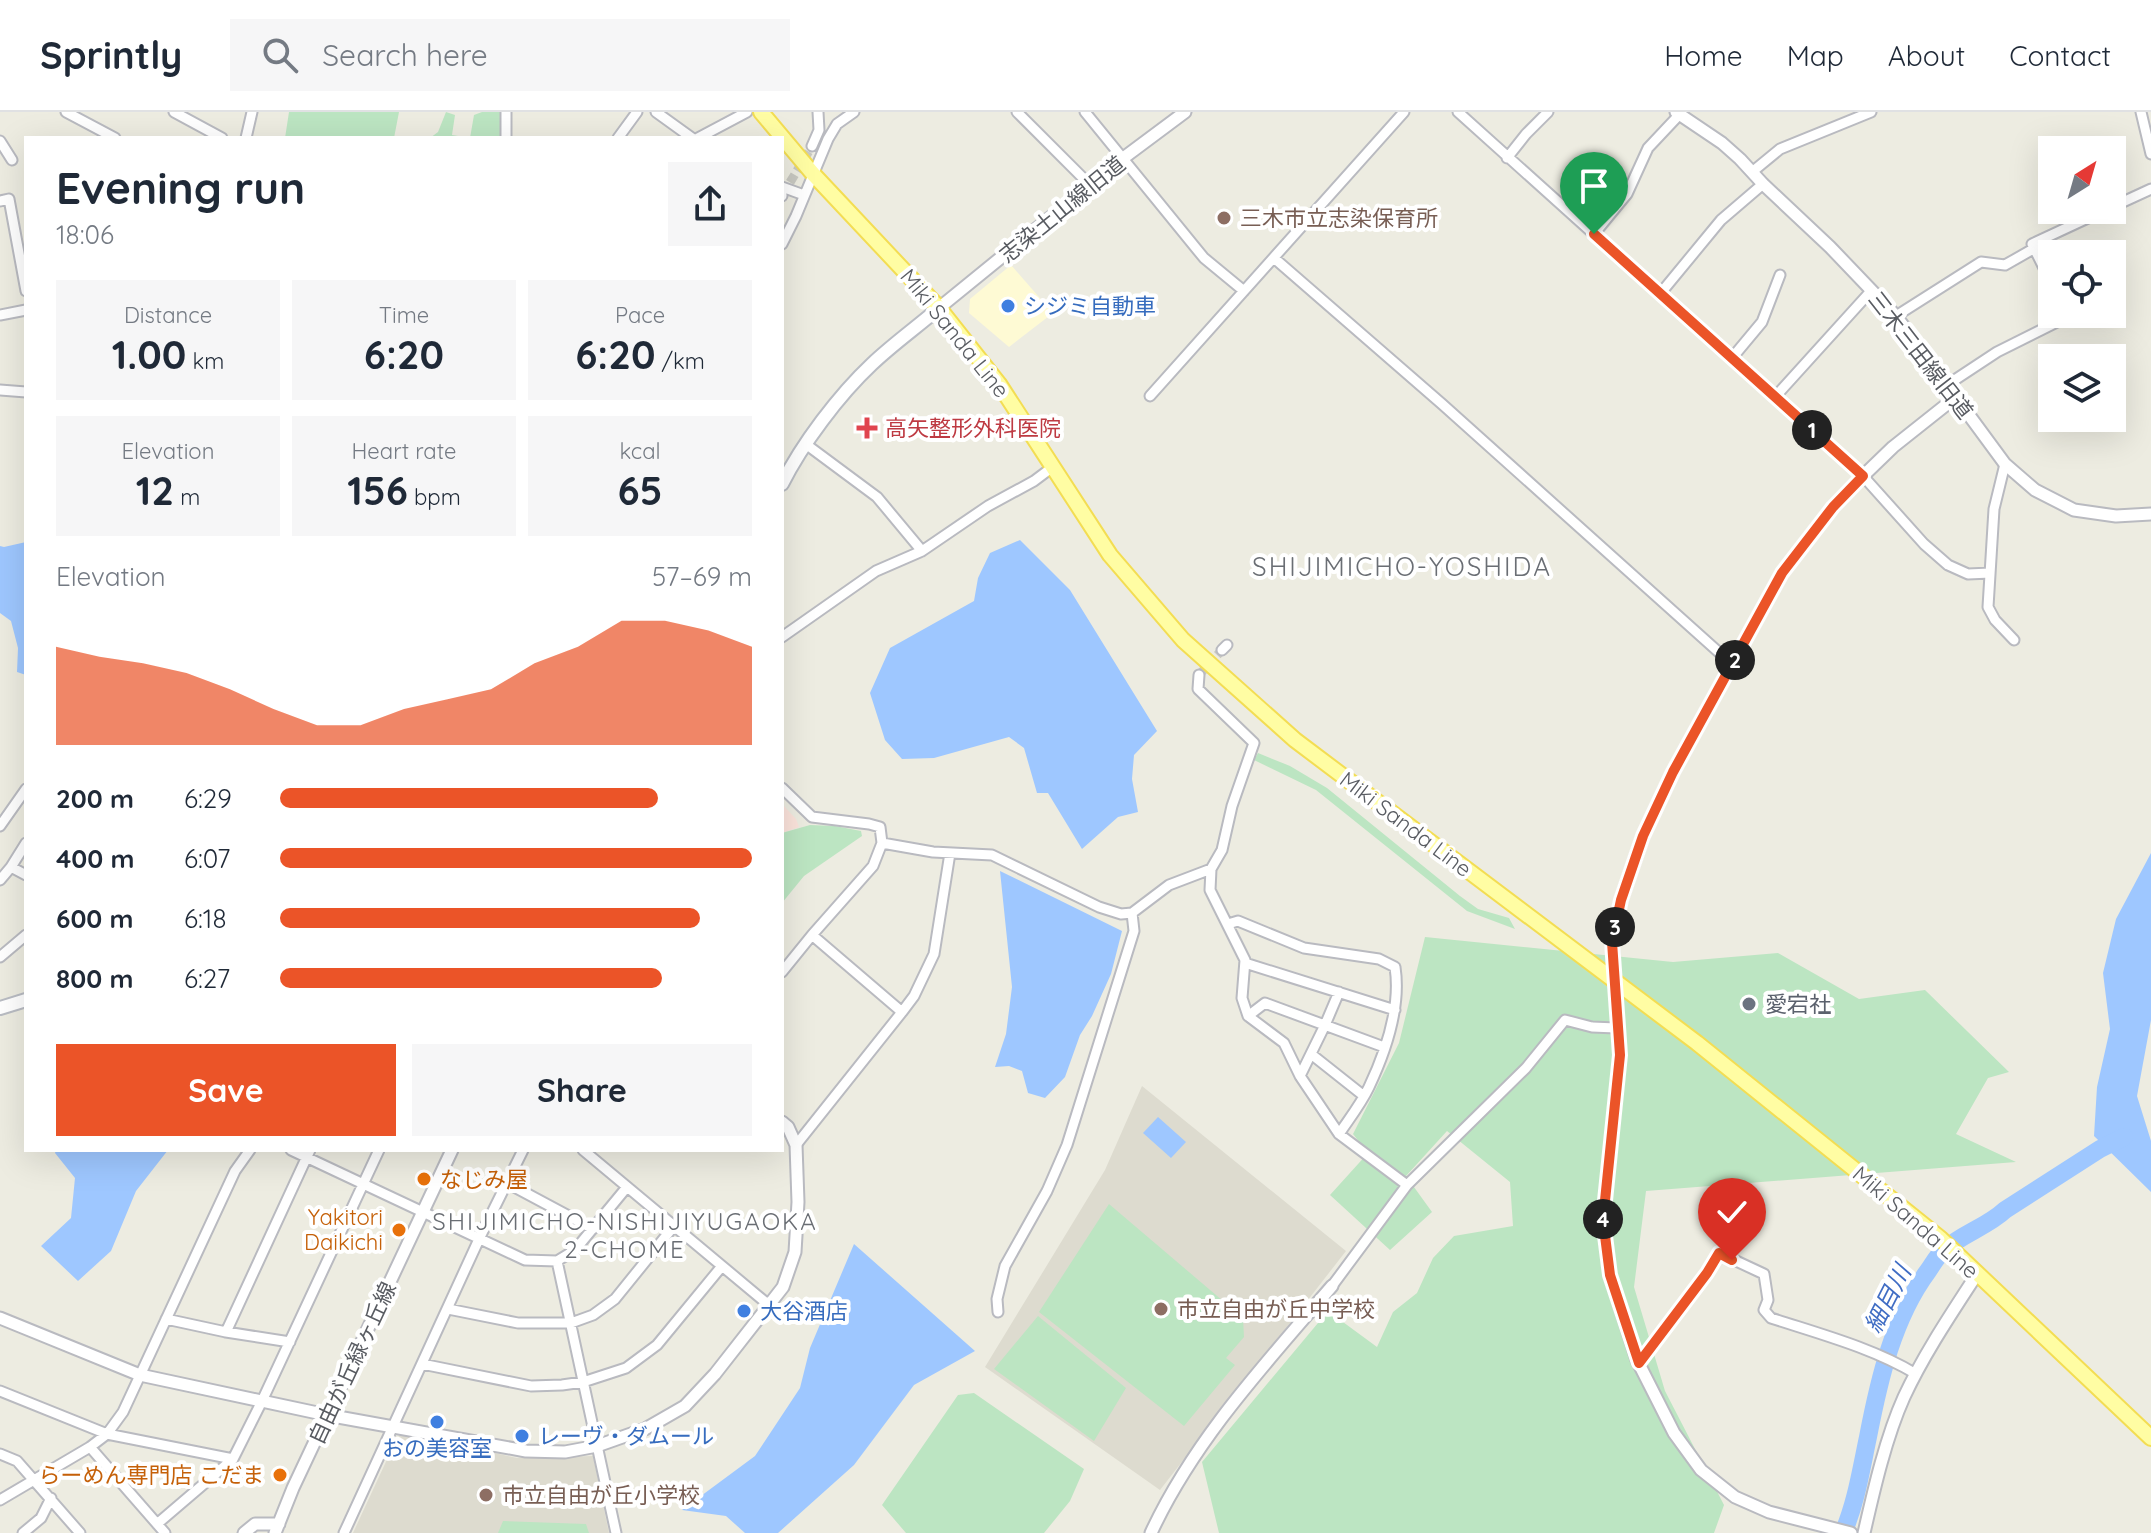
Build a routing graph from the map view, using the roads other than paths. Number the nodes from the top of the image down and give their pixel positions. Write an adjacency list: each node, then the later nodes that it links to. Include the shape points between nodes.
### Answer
1 (66, 112): 20 (street)
2 (174, 112): 21 (street)
3 (252, 112): 22 (street)
4 (506, 112): 23 (street)
5 (637, 112): 24 (street)
6 (656, 112): 25 (street)
7 (747, 112): 26 (street)
8 (761, 112): 27 (main road, Miki Sanda Line)
9 (818, 112): 30 (street, via 819,130)
10 (854, 112): 36 (street, via 837,124)
11 (1017, 112): 38 (street)
12 (1085, 112): 33 (street)
13 (1185, 112): 33 (street, 志染土山線旧道)
14 (1404, 112): 49 (street)
15 (1458, 112): 32 (street)
16 (1548, 112): 32 (street)
17 (1871, 112): 35 (street, via 1780,149)
18 (2141, 112): 31 (street)
19 (1678, 113): 35 (street, 三木三田線旧道); 45 (street, via 1648,148 1627,194)
20 (111, 136)
21 (218, 136)
22 (246, 136)
23 (506, 136)
24 (619, 136)
25 (689, 136)
26 (702, 136)
27 (781, 136)
28 (784, 139): 36 (main road, Miki Sanda Line)
29 (0, 141): 34 (street)
30 (812, 146)
31 (2151, 154)
32 (1507, 158): 45 (street)
33 (1122, 159): 38 (street, 志染土山線旧道); 52 (street, via 1204,258)
34 (12, 160)
35 (1752, 172): 37 (street, 三木三田線旧道)
36 (814, 175): 41 (street); 55 (main road, Miki Sanda Line)
37 (1763, 184): 53 (street, 三木三田線旧道); 54 (street, via 1721,220)
38 (1090, 185): 55 (street, 志染土山線旧道)
39 (784, 188): 41 (street)
40 (2151, 189): 43 (street)
41 (804, 195): 46 (street)
42 (0, 201): 51 (street, via 9,199)
43 (2126, 201)
44 (2075, 224): 47 (street, via 2032,244)
45 (1594, 234): 54 (street)
46 (784, 240)
47 (2035, 248): 48 (street); 58 (street, via 2005,265 1981,262)
48 (2038, 254)
49 (1274, 258): 52 (street); 77 (street)
50 (1780, 275): 60 (street, via 1762,322)
51 (24, 280)
52 (1244, 291): 64 (street)
53 (1871, 291): 58 (street, 三木三田線旧道); 65 (street)
54 (1660, 294): 60 (street)
55 (939, 308): 67 (main road, via 871,364); 69 (main road, Miki Sanda Line)
56 (24, 310): 57 (street)
57 (0, 315)
58 (1896, 316): 61 (street, 三木三田線旧道)
59 (2045, 328): 61 (street)
60 (1732, 358): 65 (street)
61 (1947, 385): 66 (street, 三木三田線旧道)
62 (0, 390): 63 (street)
63 (24, 392)
64 (1150, 396)
65 (1775, 397): 70 (street)
66 (1956, 397): 68 (street, 三木三田線旧道); 70 (street)
67 (807, 445): 71 (main road); 73 (street, via 877,497)
68 (2005, 464): 72 (street, 三木三田線旧道, via 2035,490 2074,510); 74 (street, via 1994,509)
69 (1054, 466): 73 (street); 96 (main road, Miki Sanda Line, via 1110,555 1183,640 1295,740)
70 (1863, 476): 74 (street, via 1948,565 1968,574); 77 (street, via 1782,573)
71 (784, 477)
72 (2151, 514)
73 (922, 551): 75 (street, via 876,571)
74 (1990, 573): 76 (street, via 1988,607)
75 (784, 636)
76 (2014, 640)
77 (1733, 665): 96 (street, via 1643,836 1612,942)
78 (1199, 675): 86 (street, via 1198,689 1254,743 1222,850)
79 (784, 790): 82 (street, via 812,817 880,827)
80 (24, 792): 81 (street)
81 (0, 826)
82 (882, 843): 84 (street); 91 (street, via 873,866)
83 (24, 846): 85 (street)
84 (950, 853): 89 (street, via 992,855 1099,907); 101 (street, via 934,954)
85 (11, 867): 87 (street); 88 (street)
86 (1211, 869): 89 (street, via 1169,885); 90 (street, via 1210,890)
87 (24, 874)
88 (0, 880)
89 (1132, 913): 132 (street, via 1134,931 1067,1145 1005,1266)
90 (1228, 924): 94 (street); 100 (street, via 1238,921 1304,948 1379,959 1395,967)
91 (812, 935): 95 (street); 101 (street)
92 (24, 937): 93 (street)
93 (0, 957)
94 (1245, 963): 97 (street); 102 (street, via 1242,998)
95 (784, 970)
96 (1613, 979): 104 (street); 128 (main road, Miki Sanda Line)
97 (1339, 992): 100 (street); 103 (street)
98 (24, 1001): 99 (main road)
99 (0, 1008)
100 (1395, 1010): 105 (street)
101 (902, 1012): 111 (street)
102 (1248, 1016): 103 (street, via 1265,1003); 107 (street, via 1284,1043)
103 (1325, 1025): 105 (street); 106 (street)
104 (1616, 1028): 120 (street, via 1565,1020 1526,1068); 138 (street, via 1620,1055 1603,1220 1610,1275)
105 (1384, 1047): 108 (street)
106 (1311, 1054): 107 (street); 108 (street)
107 (1300, 1076): 110 (street)
108 (1364, 1096): 110 (street)
109 (784, 1124): 111 (street)
110 (1339, 1134): 120 (street)
111 (796, 1145): 130 (street, via 795,1252)
112 (249, 1152): 134 (street)
113 (378, 1152): 118 (street)
114 (451, 1152): 122 (street, 自由が丘緑ヶ丘線)
115 (522, 1152): 119 (street)
116 (585, 1152): 121 (street)
117 (308, 1154): 118 (street); 136 (street)
118 (363, 1183): 122 (street); 137 (street)
119 (507, 1183): 124 (street); 125 (street)
120 (1407, 1185): 129 (street)
121 (627, 1187): 123 (street); 124 (street)
122 (423, 1210): 125 (street); 145 (street, 自由が丘緑ヶ丘線)
123 (674, 1226): 127 (street); 135 (street, via 615,1299)
124 (593, 1229): 126 (street)
125 (480, 1237): 126 (street, via 525,1260); 131 (street)
126 (557, 1261): 135 (street)
127 (722, 1266): 130 (street); 142 (street, via 657,1345 626,1368)
128 (1972, 1269): 140 (street); 148 (main road, Miki Sanda Line)
129 (1332, 1286): 164 (street, via 1232,1403)
130 (770, 1306): 149 (street, via 685,1406 645,1429)
131 (448, 1309): 135 (street, via 518,1323); 139 (street)
132 (998, 1312)
133 (0, 1318): 141 (street)
134 (166, 1319): 136 (street); 141 (street)
135 (571, 1323): 142 (street)
136 (226, 1332): 137 (street)
137 (290, 1342): 144 (street)
138 (1639, 1363): 140 (street, via 1719,1253 1764,1274 1764,1310 1771,1318); 165 (street, via 1674,1433 1701,1470 1735,1497 1769,1512)
139 (422, 1364): 142 (street, via 531,1386); 146 (street)
140 (1916, 1374): 166 (street, via 1882,1464)
141 (140, 1375): 144 (street); 147 (street)
142 (583, 1382): 149 (street)
143 (0, 1391): 147 (street)
144 (262, 1401): 145 (street); 152 (street)
145 (327, 1415): 146 (street); 157 (street, 自由が丘緑ヶ丘線)
146 (393, 1427): 149 (street, via 526,1451); 162 (street)
147 (107, 1434): 150 (street); 152 (street)
148 (2151, 1438)
149 (597, 1446): 163 (street)
150 (90, 1447): 153 (street); 156 (street)
151 (0, 1454): 153 (street, via 17,1461)
152 (233, 1459): 156 (street)
153 (33, 1481): 154 (street); 155 (street)
154 (51, 1498): 158 (street, via 41,1518); 159 (street)
155 (0, 1500)
156 (157, 1524): 160 (street)
157 (277, 1528): 161 (street, via 255,1524)
158 (23, 1533)
159 (80, 1533)
160 (165, 1533)
161 (244, 1533)
162 (344, 1533)
163 (616, 1533)
164 (1151, 1533)
165 (1851, 1533)
166 (1864, 1533)

